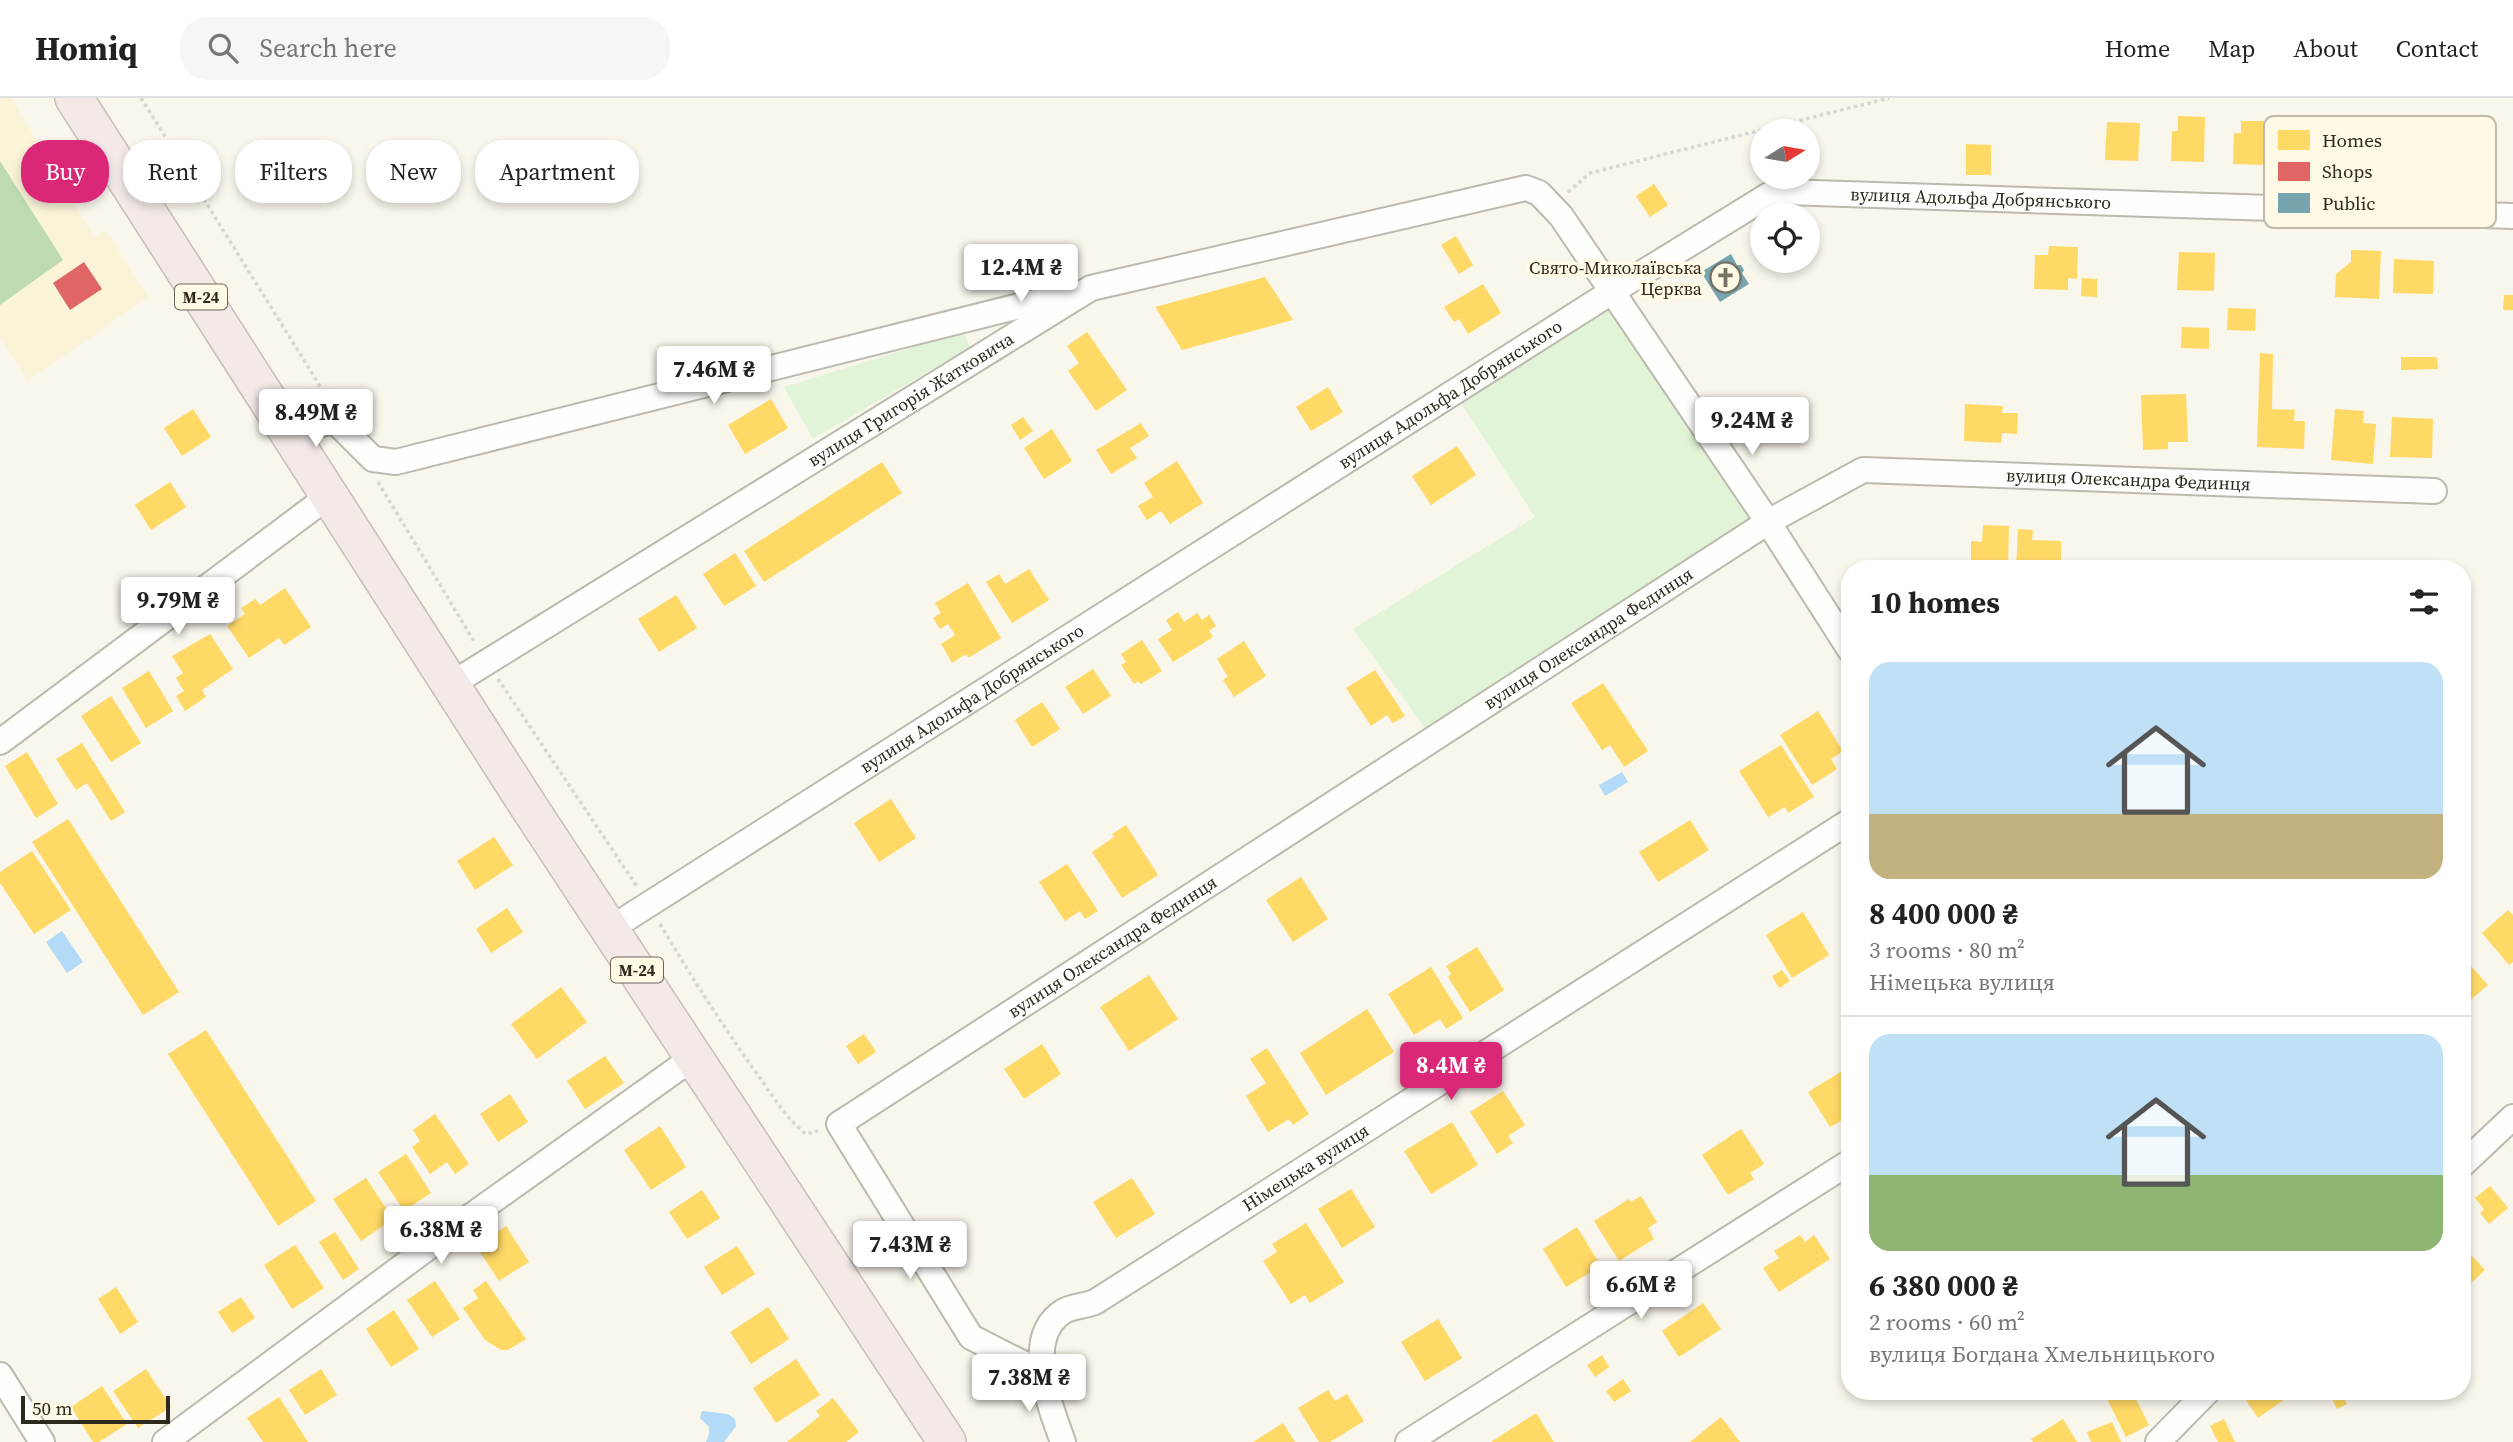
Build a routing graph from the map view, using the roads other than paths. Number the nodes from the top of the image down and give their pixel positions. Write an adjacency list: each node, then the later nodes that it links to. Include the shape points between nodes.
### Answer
1 (74, 98): 5 (highway, М-24)
2 (2264, 208): 4 (street, вулиця Адольфа Добрянського, via 1784,192 1769,195)
3 (1091, 288): 4 (street, вулиця Григорія Жатковича, via 1527,188 1539,192 1561,216); 5 (street, via 396,462 373,459 335,421); 10 (street, вулиця Григорія Жатковича)
4 (1612, 291): 8 (street, вулиця Григорія Жатковича); 13 (street, вулиця Адольфа Добрянського)
5 (287, 431): 7 (highway, М-24)
6 (2434, 491): 8 (street, вулиця Олександра Фединця, via 1863,470)
7 (330, 495): 10 (highway, М-24); 11 (street)
8 (1768, 522): 9 (street, вулиця Григорія Жатковича); 18 (street, вулиця Олександра Фединця, via 839,1124 971,1337)
9 (1841, 636)
10 (450, 685): 13 (highway, М-24)
11 (0, 742)
12 (1841, 827): 18 (street, Німецька вулиця, via 1095,1302 1063,1311 1048,1329)
13 (610, 929): 14 (highway, М-24)
14 (694, 1057): 22 (street, via 453,1228); 23 (highway, М-24)
15 (2513, 1117): 16 (street)
16 (2471, 1157)
17 (1841, 1168): 25 (street)
18 (1042, 1373): 24 (street)
19 (0, 1375): 21 (street)
20 (2199, 1400): 26 (street)
21 (42, 1442)
22 (165, 1442)
23 (947, 1442)
24 (1063, 1442)
25 (1408, 1442)
26 (2158, 1442)

